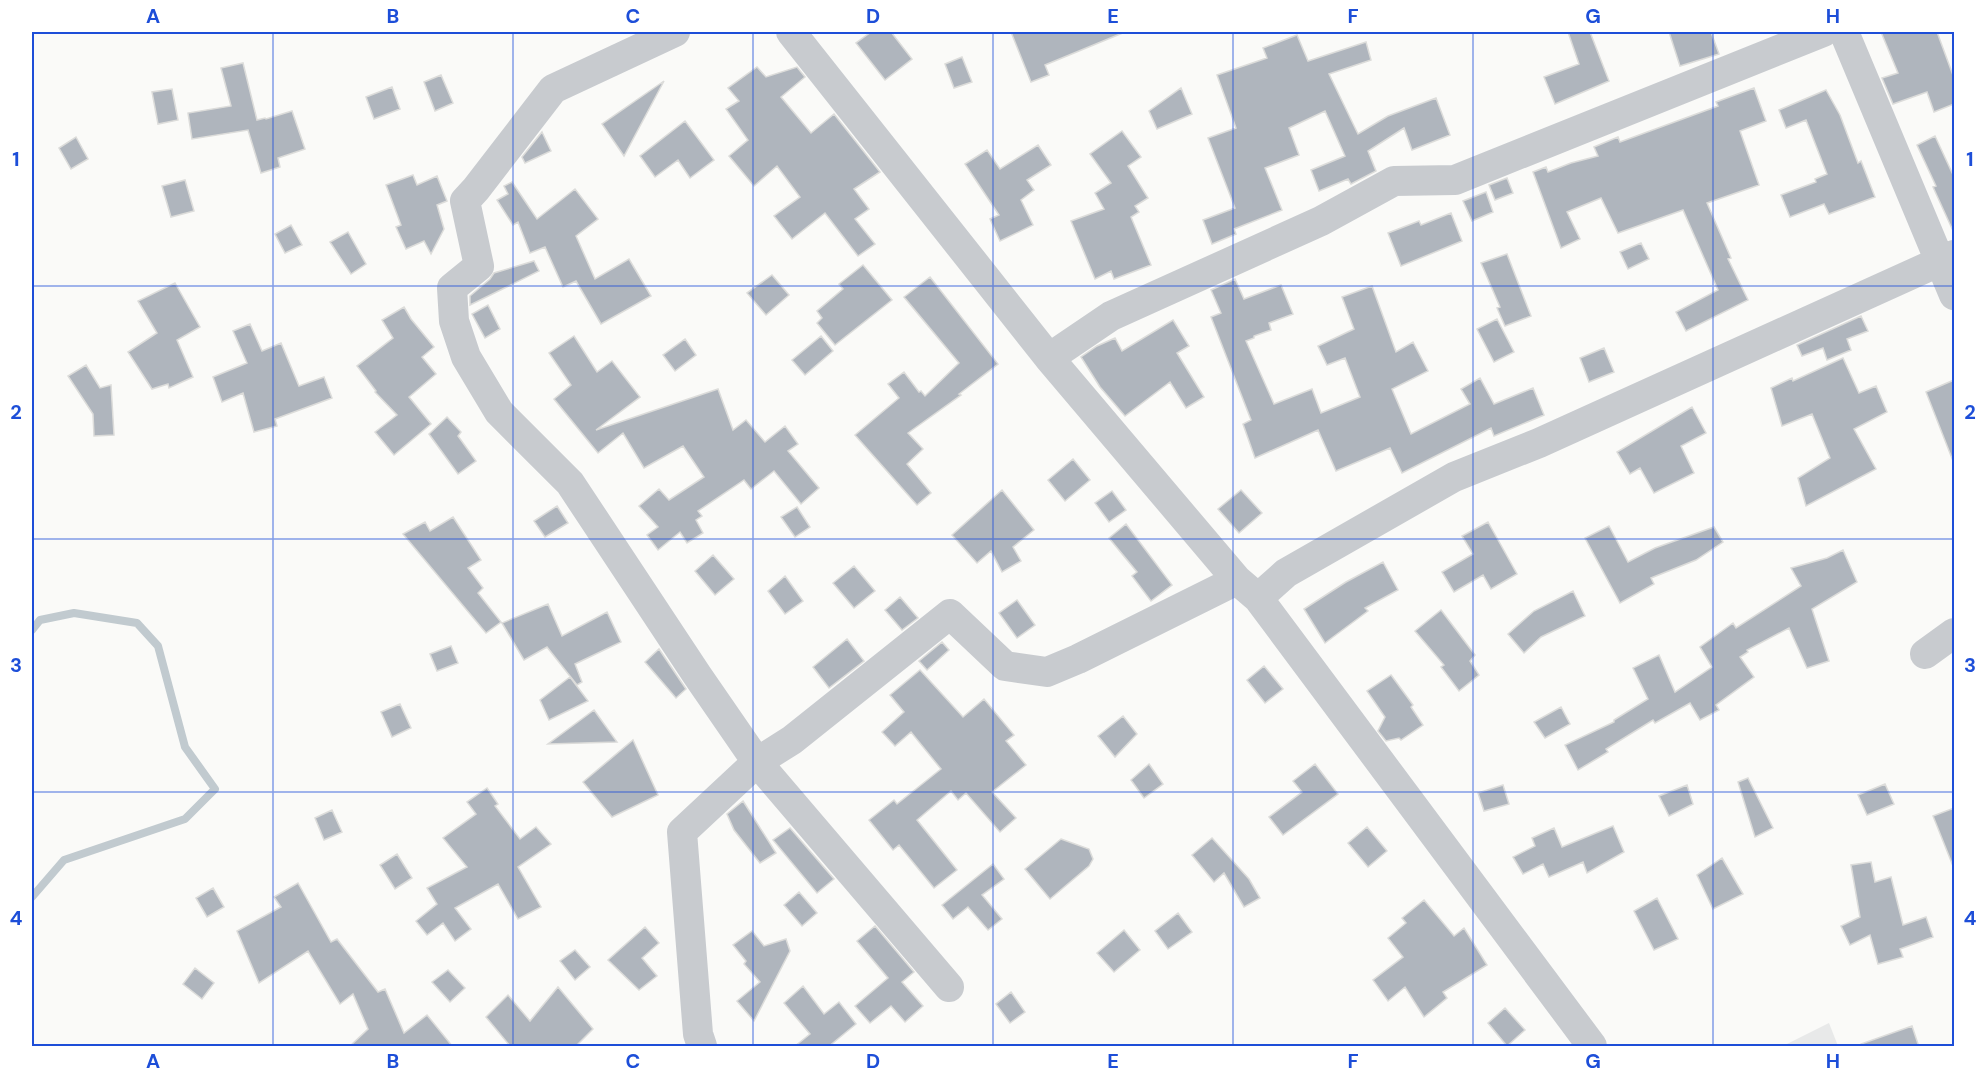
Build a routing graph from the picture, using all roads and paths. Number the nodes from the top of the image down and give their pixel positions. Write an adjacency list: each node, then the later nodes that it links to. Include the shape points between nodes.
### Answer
1 (675, 32): 11 (street, via 553,90 465,201 479,266 452,288 454,321 466,357 500,412 570,483)
2 (791, 32): 7 (street)
3 (1823, 32): 7 (street, via 1455,180 1394,181 1321,221 1111,316)
4 (1844, 32): 5 (street)
5 (1948, 258): 6 (street); 8 (street, via 1550,438 1454,477 1286,573)
6 (1954, 295)
7 (1049, 358): 8 (street)
8 (1247, 589): 11 (street, via 1047,672 1005,666 950,614 792,740); 14 (street)
9 (1954, 633): 10 (street)
10 (1925, 654)
11 (757, 762): 12 (street); 13 (street, via 682,832)
12 (949, 987)
13 (702, 1047)
14 (1592, 1047)

